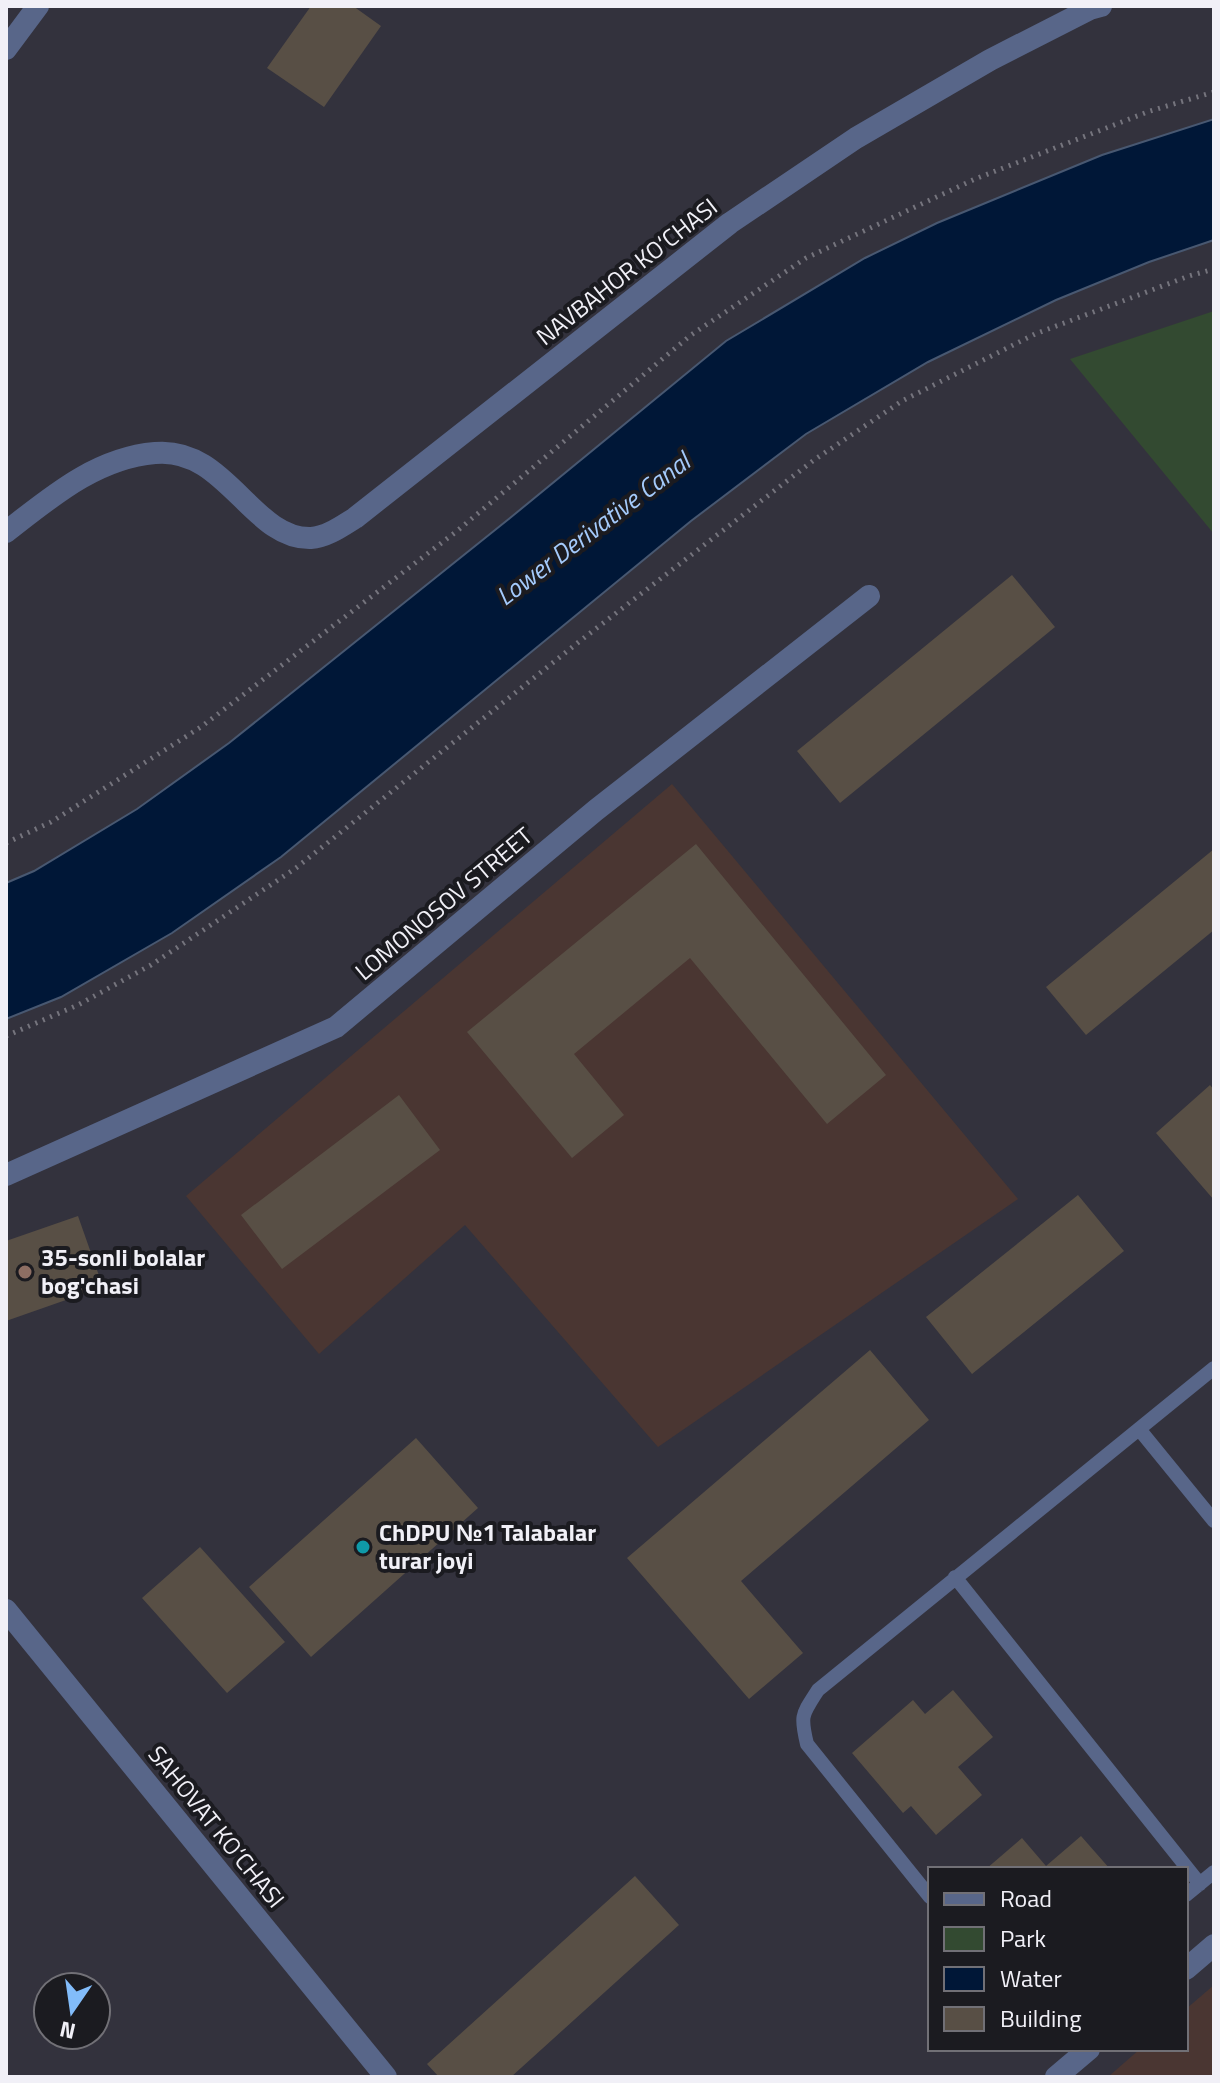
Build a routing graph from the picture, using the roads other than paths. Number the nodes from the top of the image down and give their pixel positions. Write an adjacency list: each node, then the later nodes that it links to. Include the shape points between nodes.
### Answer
1 (38, 6): 3 (street)
2 (1101, 6): 4 (street, NAVBAHOR KO‘CHASI, via 990,60 856,138 743,215 334,531 311,538 289,534 209,467 158,452 90,472)
3 (6, 49)
4 (6, 532)
5 (869, 596): 6 (street, LOMONOSOV STREET, via 596,810 336,1027)
6 (6, 1175)
7 (1214, 1368): 8 (lane)
8 (1139, 1429): 9 (lane); 10 (lane)
9 (1214, 1521)
10 (955, 1577): 12 (lane); 17 (lane, via 818,1690 802,1720 807,1744)
11 (6, 1610): 21 (street, SAHOVAT KO‘CHASI)
12 (1186, 1867)
13 (1188, 1869): 15 (lane)
14 (1214, 1872): 15 (lane)
15 (1200, 1884): 16 (lane)
16 (1188, 1893)
17 (928, 1895)
18 (1214, 1945): 19 (street)
19 (1188, 1967)
20 (1087, 2051): 22 (street)
21 (386, 2077)
22 (1056, 2077)

